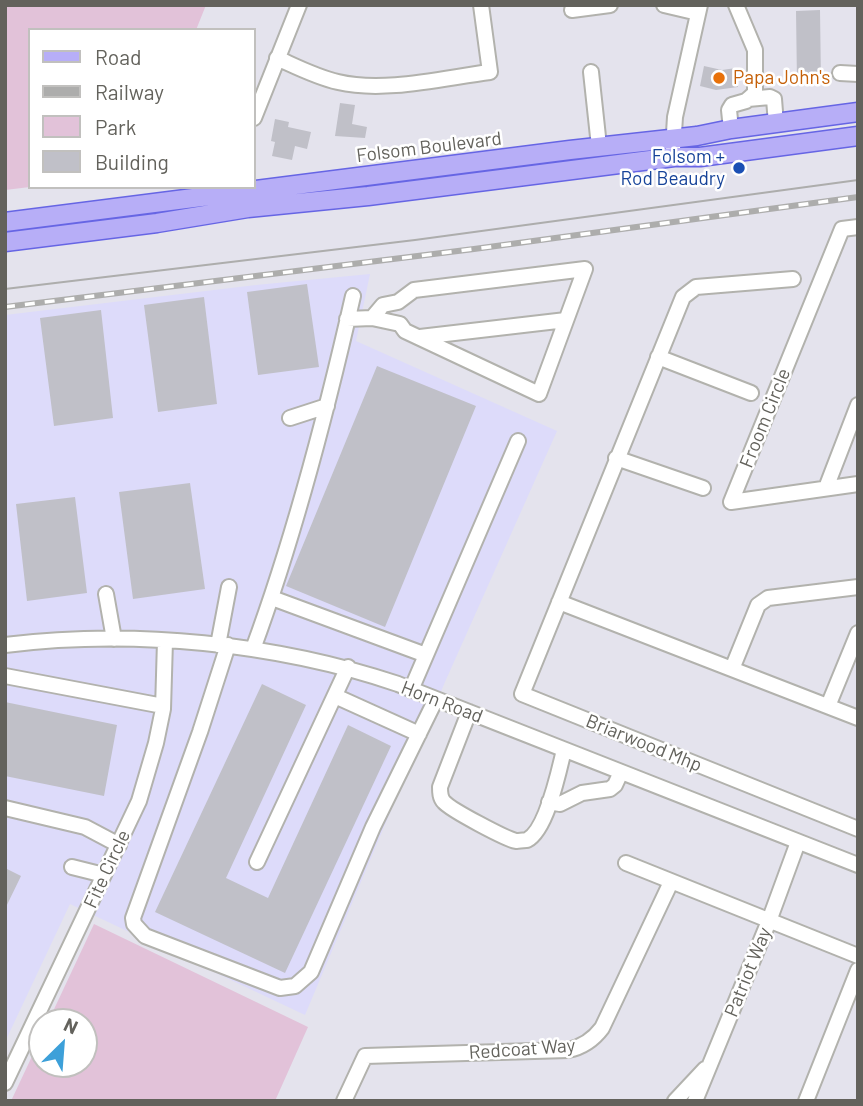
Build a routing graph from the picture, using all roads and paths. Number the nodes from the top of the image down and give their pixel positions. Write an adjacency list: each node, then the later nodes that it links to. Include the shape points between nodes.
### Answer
1 (299, 5): 8 (street)
2 (481, 5): 8 (street, via 490,72 373,86 338,83)
3 (610, 5): 7 (street)
4 (664, 5): 6 (street)
5 (736, 5): 12 (street, via 755,50 755,93)
6 (699, 9): 19 (street, via 675,117)
7 (572, 10)
8 (277, 58): 14 (street)
9 (591, 72): 18 (street)
10 (840, 74): 11 (street)
11 (858, 74)
12 (748, 99): 15 (street, via 774,99); 16 (street, via 732,104)
13 (858, 112): 15 (main road, Folsom Boulevard)
14 (256, 113)
15 (776, 124): 16 (main road, Folsom Boulevard)
16 (731, 129): 19 (main road, Folsom Boulevard, via 697,136)
17 (858, 136): 19 (main road, Folsom Boulevard, via 700,157)
18 (599, 146): 19 (main road, Folsom Boulevard); 20 (main road, Folsom Boulevard)
19 (673, 148): 20 (main road, Folsom Boulevard, via 472,184)
20 (246, 195): 21 (main road, Folsom Boulevard); 23 (main road, Folsom Boulevard, via 157,223)
21 (5, 222)
22 (858, 227): 41 (street, Froom Circle, via 842,229 731,502)
23 (5, 242)
24 (793, 279): 32 (street, Briarwood Mhp, via 688,291)
25 (353, 296): 28 (street)
26 (398, 302): 27 (street, via 383,305); 29 (street, via 414,290 585,269); 30 (street)
27 (372, 318): 28 (street); 30 (street)
28 (347, 319): 35 (street)
29 (566, 320): 31 (street); 31 (street, via 539,394)
30 (400, 324): 31 (street)
31 (419, 337)
32 (658, 357): 33 (street); 38 (street, Briarwood Mhp)
33 (751, 393)
34 (858, 405): 41 (street)
35 (327, 406): 36 (street); 45 (street)
36 (290, 418)
37 (518, 442): 53 (street)
38 (617, 458): 40 (street); 46 (street, Briarwood Mhp)
39 (858, 484): 41 (street, Froom Circle)
40 (703, 488)
41 (826, 488)
42 (229, 587): 51 (street)
43 (858, 587): 55 (street, via 763,600)
44 (106, 594): 48 (street)
45 (272, 598): 52 (street); 53 (street)
46 (559, 602): 55 (street); 69 (street, Briarwood Mhp, via 522,694)
47 (858, 633): 61 (street)
48 (114, 639): 49 (street, Horn Road); 50 (street, Horn Road)
49 (6, 640)
50 (165, 641): 51 (street, Horn Road); 60 (street, Fite Circle)
51 (223, 645): 52 (street, Horn Road); 64 (street, via 200,732 133,918 145,936 280,988 288,989 304,979)
52 (253, 649): 54 (street, Horn Road)
53 (426, 655): 57 (street)
54 (348, 667): 57 (street, Horn Road); 58 (street)
55 (732, 669): 61 (street)
56 (5, 676): 60 (street)
57 (411, 690): 59 (street, Horn Road)
58 (335, 696): 64 (street); 72 (street)
59 (436, 699): 62 (street, Horn Road); 64 (street)
60 (163, 706): 71 (street, Fite Circle, via 148,774)
61 (828, 706): 63 (street)
62 (469, 712): 65 (street, Horn Road); 67 (street, via 440,787 444,803 516,841 536,832)
63 (858, 718)
64 (419, 734)
65 (564, 750): 66 (street, Horn Road); 67 (street)
66 (621, 772): 67 (street, via 610,789 560,804); 70 (street, Horn Road)
67 (549, 802)
68 (5, 808): 71 (street, via 85,827)
69 (858, 829)
70 (798, 842): 74 (street, Horn Road); 78 (street, Patriot Way)
71 (118, 845): 76 (street, Fite Circle)
72 (257, 862)
73 (626, 863): 77 (street)
74 (858, 865)
75 (72, 867): 76 (street)
76 (104, 875): 82 (street, Fite Circle)
77 (671, 882): 78 (street); 83 (street, Redcoat Way, via 595,1038 568,1050 365,1056)
78 (769, 922): 79 (street); 81 (street, Patriot Way)
79 (858, 956)
80 (858, 970): 86 (street)
81 (713, 1060): 84 (street); 85 (street, Patriot Way)
82 (5, 1083)
83 (344, 1101)
84 (675, 1101)
85 (695, 1101)
86 (806, 1101)

